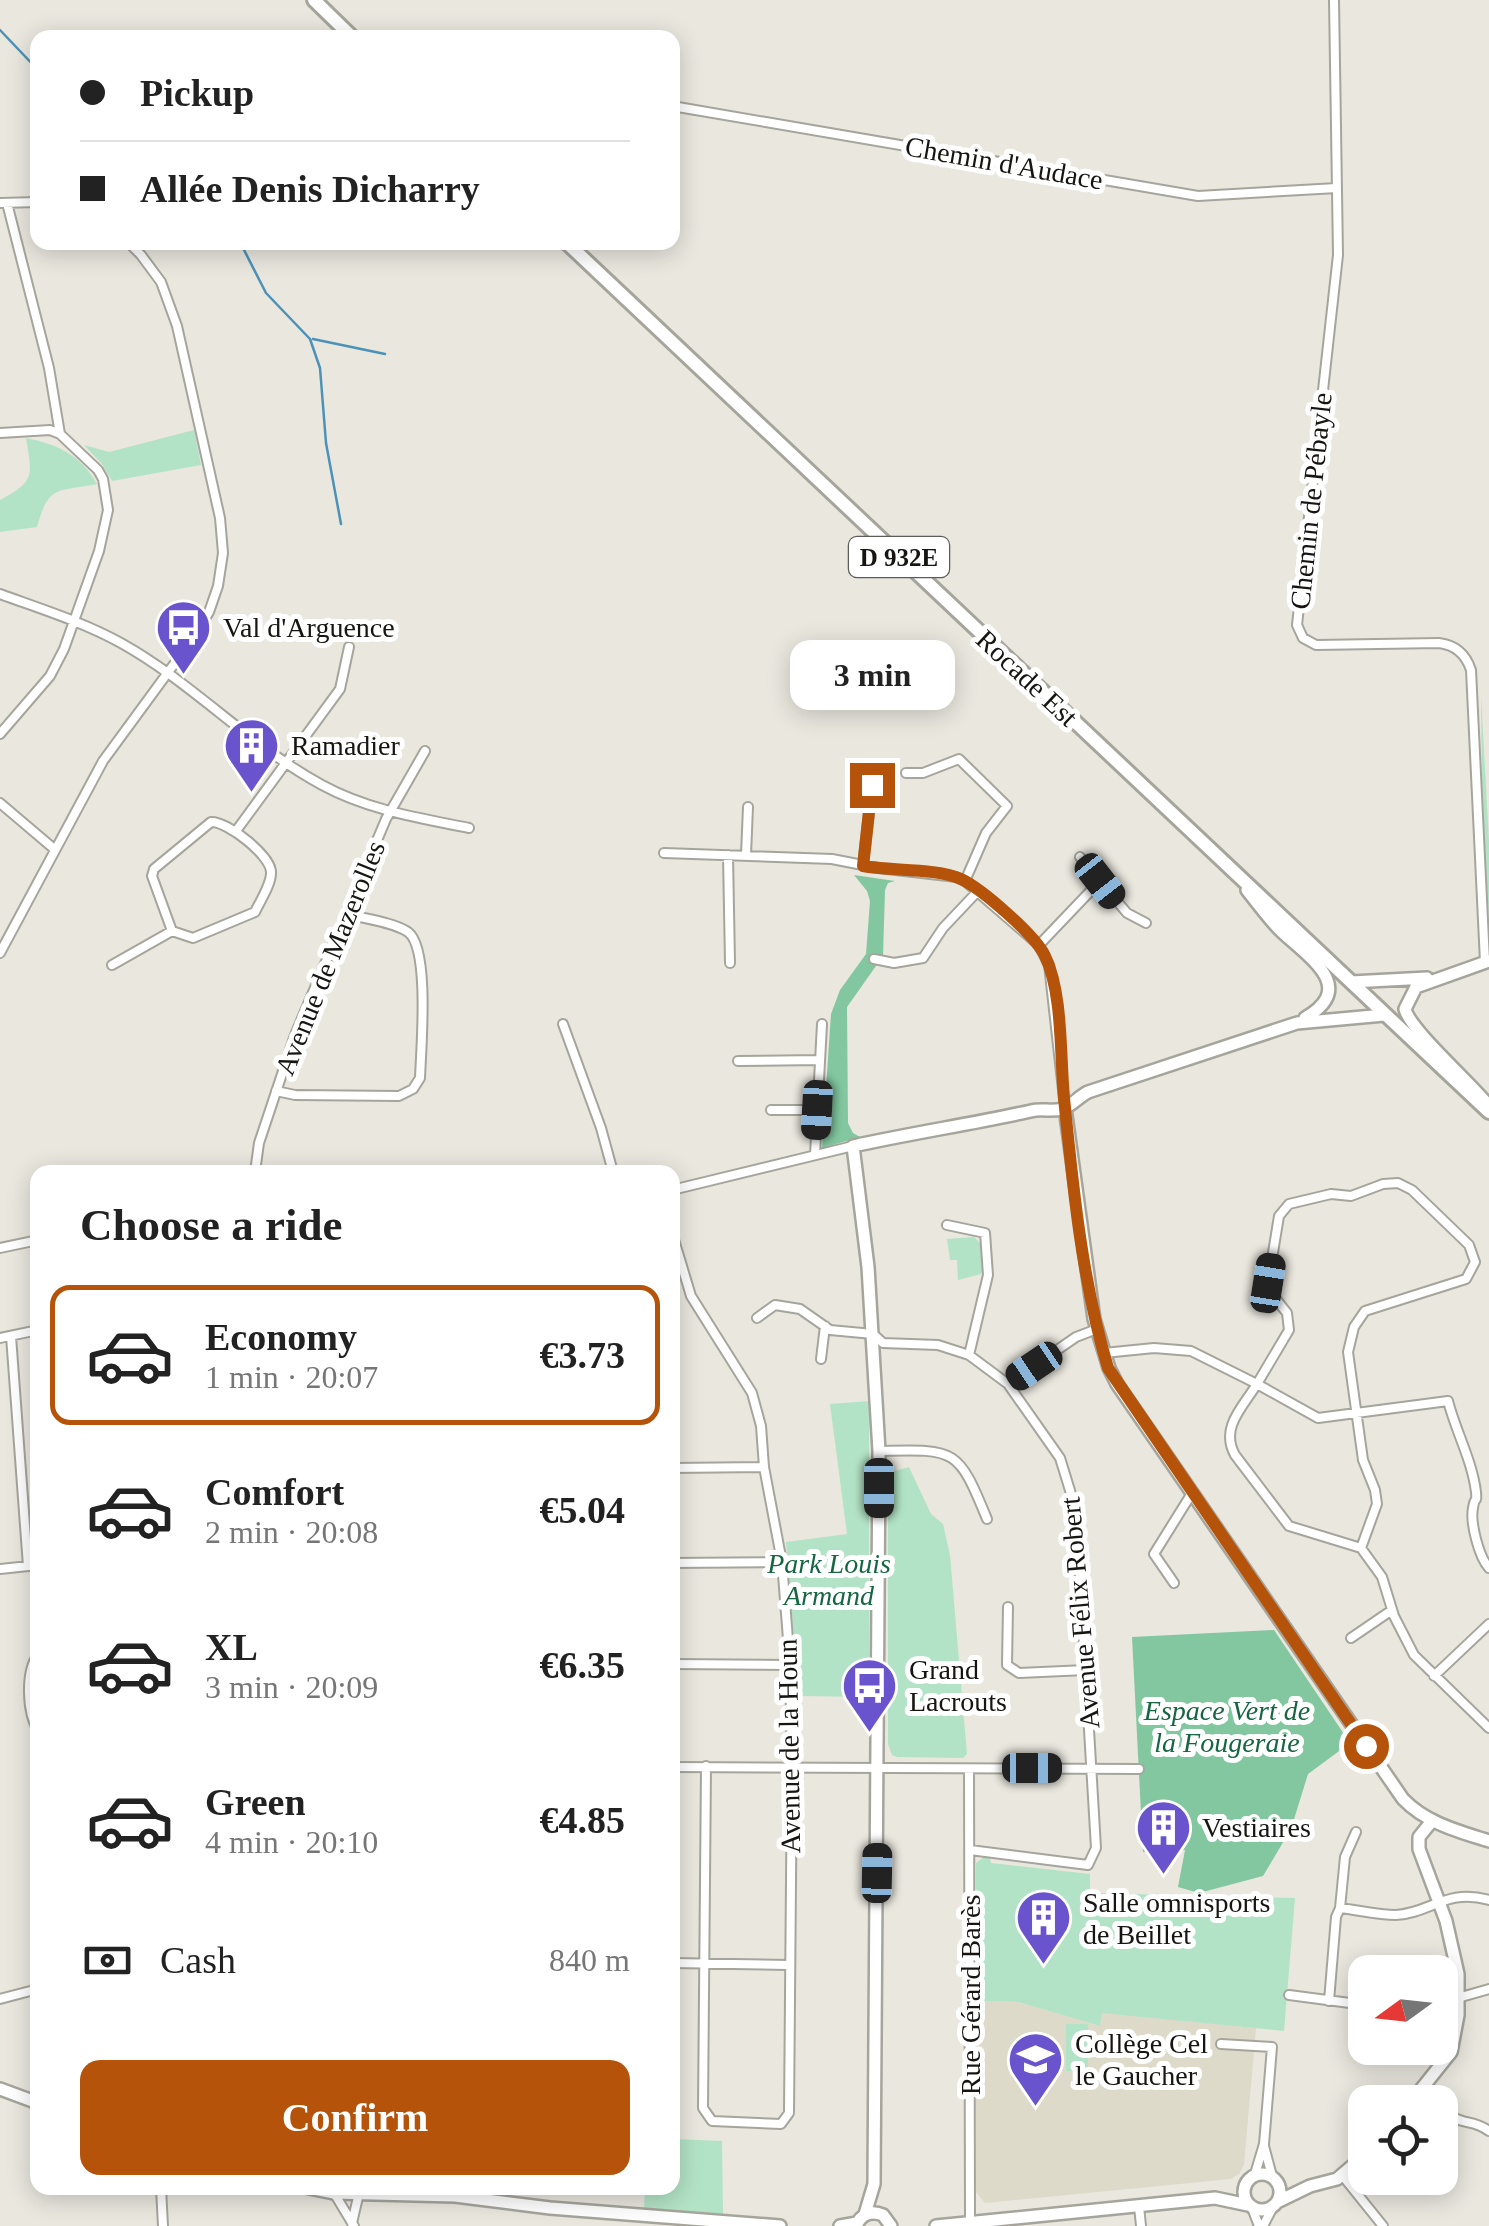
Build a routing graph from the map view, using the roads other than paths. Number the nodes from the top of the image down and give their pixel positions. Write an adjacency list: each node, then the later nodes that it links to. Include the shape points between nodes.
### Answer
1 (314, 0): 3 (main road)
2 (1334, 0): 5 (street, Chemin de Pébayle)
3 (345, 30)
4 (680, 107): 5 (street, Chemin d'Audace, via 1198,196)
5 (1337, 188): 42 (street, Chemin de Pébayle, via 1336,280 1298,626 1316,646 1446,644 1468,662)
6 (30, 202): 7 (street)
7 (3, 203): 11 (street, via 49,368)
8 (137, 250): 15 (street, via 161,282 177,326 223,553 209,612)
9 (574, 250): 32 (main road, Rocade Est / D 932E)
10 (0, 432): 11 (street)
11 (60, 434): 13 (street, via 98,470 108,510)
12 (0, 594): 13 (street)
13 (76, 622): 15 (street); 16 (street, via 50,676)
14 (348, 647): 18 (street, via 340,689)
15 (165, 674): 18 (street); 26 (street, via 103,761)
16 (0, 734)
17 (425, 751): 23 (street, Avenue de Mazerolles)
18 (287, 763): 23 (street); 25 (street)
19 (906, 773): 33 (street, via 959,760 1007,806 986,832)
20 (872, 785): 31 (street)
21 (0, 803): 26 (street)
22 (748, 807): 29 (street)
23 (390, 812): 24 (street); 36 (street, Avenue de Mazerolles)
24 (470, 828)
25 (236, 832): 38 (street, via 211,822 154,869 152,883); 38 (street, via 270,866 272,876 255,912 193,938)
26 (54, 848): 40 (street)
27 (664, 853): 28 (street)
28 (728, 855): 29 (street); 43 (street)
29 (746, 855): 31 (street)
30 (1080, 858): 34 (street)
31 (863, 866): 33 (street)
32 (1232, 871): 46 (main road, Rocade Est / D 932E); 48 (street, via 1327,977 1324,1005)
33 (965, 881): 35 (street)
34 (1100, 881): 37 (street); 39 (street)
35 (978, 890): 39 (street); 41 (street, via 923,958)
36 (347, 914): 53 (street, Avenue de Mazerolles); 53 (street, via 407,932 419,945 420,1078 399,1096)
37 (1146, 923)
38 (172, 931): 44 (street)
39 (1039, 945): 54 (street, via 1053,983)
40 (0, 952)
41 (874, 958)
42 (1487, 961): 45 (street)
43 (730, 963)
44 (112, 965)
45 (1436, 978): 46 (street); 55 (street, via 1412,991 1406,1016)
46 (1351, 982): 47 (main road, Rocade Est / D 932E)
47 (1384, 1015): 48 (street); 55 (main road, Rocade Est / D 932E)
48 (1297, 1023): 54 (street, via 1088,1092)
49 (563, 1024): 61 (street)
50 (822, 1024): 52 (street)
51 (738, 1060): 52 (street)
52 (820, 1060): 57 (street)
53 (276, 1092): 60 (street, Avenue de Mazerolles)
54 (1065, 1108): 58 (street); 71 (street)
55 (1489, 1109)
56 (771, 1110): 57 (street)
57 (817, 1110): 59 (street)
58 (853, 1146): 59 (street); 73 (street)
59 (815, 1155): 62 (street)
60 (256, 1165)
61 (611, 1165)
62 (680, 1188)
63 (947, 1225): 77 (street, via 985,1232 988,1275)
64 (30, 1242): 65 (street)
65 (0, 1248)
66 (680, 1260): 83 (street, Avenue de la Houn, via 691,1296 752,1392)
67 (1474, 1268): 68 (street); 80 (street, via 1469,1245 1398,1183 1289,1204 1279,1216 1268,1283 1288,1313 1289,1330); 81 (street, via 1456,1284 1365,1311 1348,1352)
68 (1489, 1272)
69 (757, 1318): 70 (street, Avenue Félix Robert, via 775,1305 800,1309)
70 (825, 1326): 73 (street, Avenue Félix Robert); 78 (street)
71 (1097, 1330): 76 (street); 79 (street)
72 (30, 1332): 74 (street)
73 (873, 1334): 77 (street, Avenue Félix Robert, via 883,1342 938,1345); 82 (street)
74 (12, 1336): 75 (street); 87 (street)
75 (0, 1338)
76 (1104, 1353): 80 (street, via 1191,1352); 85 (street, via 1117,1384)
77 (969, 1355): 79 (street, Avenue Félix Robert)
78 (821, 1359)
79 (1008, 1384): 101 (street, Avenue Félix Robert, via 1060,1458 1076,1510)
80 (1257, 1384): 81 (street, via 1318,1418); 88 (street, via 1228,1432 1234,1455 1289,1526)
81 (1359, 1412): 88 (street, via 1377,1504); 92 (street, via 1448,1401 1466,1447 1476,1497 1472,1510)
82 (879, 1451): 86 (street, via 940,1451 966,1468); 104 (street)
83 (764, 1467): 84 (street); 89 (street, Avenue de la Houn)
84 (680, 1468)
85 (1192, 1493): 94 (street, via 1154,1554); 111 (street, via 1403,1800)
86 (987, 1519)
87 (30, 1532)
88 (1361, 1548): 96 (street, via 1382,1577)
89 (782, 1562): 90 (street); 100 (street, Avenue de la Houn)
90 (680, 1563)
91 (30, 1565): 93 (street)
92 (1489, 1568)
93 (0, 1569)
94 (1174, 1584)
95 (1008, 1608): 101 (street, via 1007,1665 1019,1673)
96 (1392, 1610): 98 (street); 102 (street, via 1414,1655)
97 (1489, 1624): 102 (street)
98 (1351, 1638)
99 (680, 1664): 100 (street)
100 (790, 1665): 106 (street, Avenue de la Houn)
101 (1086, 1670): 109 (street, Avenue Félix Robert)
102 (1434, 1676): 103 (street)
103 (1489, 1728)
104 (878, 1765): 106 (street); 108 (street); 139 (street)
105 (706, 1766): 106 (street); 107 (street); 120 (street)
106 (792, 1766): 121 (street, Avenue de la Houn)
107 (680, 1767)
108 (970, 1768): 109 (street); 114 (street, Rue Gérard Barès)
109 (1093, 1768): 110 (street); 114 (street, Avenue Félix Robert, via 1096,1848 1088,1865)
110 (1138, 1769)
111 (1432, 1821): 113 (street); 116 (street, via 1419,1837 1419,1849)
112 (1356, 1832): 117 (street)
113 (1489, 1841)
114 (970, 1850): 153 (street, Rue Gérard Barès)
115 (1489, 1900): 116 (street, via 1471,1895)
116 (1437, 1901): 117 (street, via 1398,1915); 118 (street)
117 (1340, 1908): 127 (street)
118 (1454, 1955)
119 (680, 1964): 120 (street)
120 (706, 1964): 121 (street); 121 (street, Avenue de la Houn, via 703,2108 712,2121 746,2124 782,2124 788,2113)
121 (788, 1965)
122 (1489, 1989): 126 (street)
123 (30, 1991): 125 (street)
124 (1289, 1994): 127 (street)
125 (0, 1998)
126 (1458, 1999)
127 (1328, 2001): 128 (street)
128 (1348, 2003)
129 (1221, 2044): 134 (street, via 1272,2047)
130 (0, 2089): 131 (street)
131 (30, 2100)
132 (1458, 2122): 133 (street)
133 (1489, 2130)
134 (1264, 2144): 136 (street); 138 (street)
135 (1348, 2170): 137 (street)
136 (1255, 2174): 138 (street); 140 (street)
137 (1342, 2175): 141 (street); 162 (street)
138 (1275, 2180): 141 (street); 148 (street)
139 (874, 2184): 151 (street); 152 (street)
140 (1244, 2186): 146 (street); 149 (street)
141 (1310, 2186): 148 (street)
142 (161, 2195): 155 (street)
143 (335, 2195): 154 (street)
144 (359, 2195): 154 (street)
145 (423, 2195): 150 (street)
146 (1215, 2198): 147 (street); 149 (street)
147 (1139, 2204): 153 (street); 160 (street)
148 (1275, 2204): 149 (street); 161 (street)
149 (1250, 2206): 161 (street)
150 (651, 2221): 156 (street)
151 (859, 2221): 152 (street); 157 (street)
152 (888, 2221): 158 (street)
153 (970, 2222): 159 (street)
154 (353, 2224)
155 (163, 2226)
156 (780, 2226)
157 (840, 2226)
158 (906, 2226)
159 (936, 2226)
160 (1141, 2226)
161 (1261, 2226)
162 (1383, 2226)

